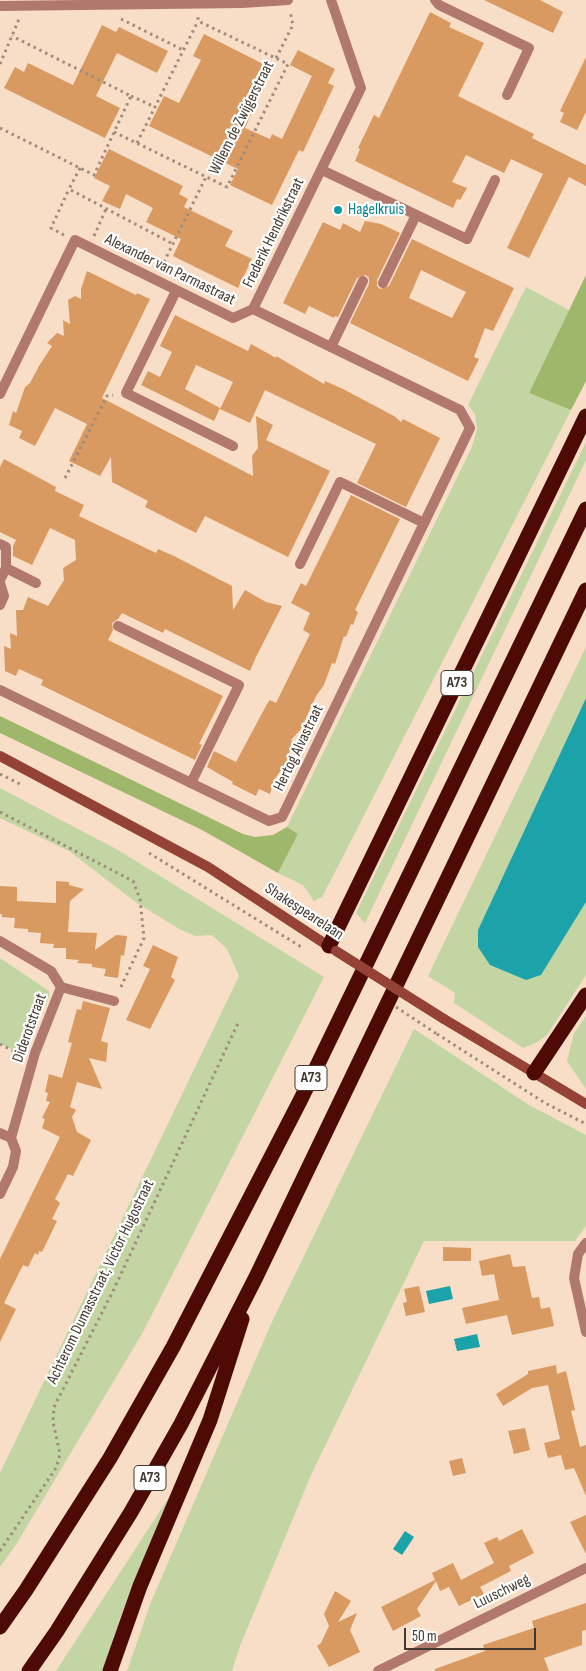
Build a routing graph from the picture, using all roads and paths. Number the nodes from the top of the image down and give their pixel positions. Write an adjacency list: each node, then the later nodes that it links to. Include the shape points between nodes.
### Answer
1 (288, 0): 4 (street); 11 (path, via 293,25)
2 (331, 0): 20 (street, Frederik Hendrikstraat, via 361,88)
3 (435, 0): 13 (street, via 439,5 529,48)
4 (197, 4): 5 (street); 8 (path)
5 (115, 5): 7 (street); 10 (path, via 115,16)
6 (0, 6): 7 (street)
7 (18, 6): 9 (path, via 19,21)
8 (198, 21): 10 (path); 11 (path, Willem de Zwijgerstraat)
9 (12, 36): 12 (path); 14 (path)
10 (183, 50): 15 (path)
11 (276, 58): 21 (path, Willem de Zwijgerstraat, via 288,64 226,188)
12 (0, 64)
13 (507, 95)
14 (131, 96): 15 (path); 17 (path)
15 (154, 107): 18 (path)
16 (0, 128): 19 (path)
17 (114, 132): 18 (path, Willem de Zwijgerstraat); 19 (path, via 94,175)
18 (137, 143): 21 (path, Willem de Zwijgerstraat)
19 (80, 168): 23 (path)
20 (322, 170): 27 (street, Frederik Hendrikstraat); 35 (street, Frederik Hendrikstraat)
21 (206, 177): 24 (path)
22 (495, 180): 27 (street, Frederik Hendrikstraat, via 467,239)
23 (69, 190): 26 (path); 28 (path, via 51,228)
24 (197, 194): 25 (path); 29 (path)
25 (203, 198)
26 (106, 209): 29 (path); 30 (path)
27 (416, 215): 33 (street)
28 (74, 240): 30 (street, Alexander van Parmastraat); 38 (street)
29 (173, 244): 31 (path)
30 (88, 247): 31 (street, Alexander van Parmastraat)
31 (155, 280): 34 (street, Alexander van Parmastraat)
32 (363, 281): 36 (street)
33 (383, 283)
34 (176, 291): 35 (street, Alexander van Parmastraat, via 233,318); 37 (street)
35 (253, 309): 36 (street, Alexander van Parmastraat)
36 (331, 347): 39 (street, Alexander van Parmastraat)
37 (126, 393): 41 (street); 42 (path, via 107,396)
38 (0, 394)
39 (460, 410): 44 (street, Hertog Alvastraat, via 470,428)
40 (586, 416): 61 (highway, A73)
41 (233, 446)
42 (65, 478)
43 (586, 509): 81 (highway, A73, via 301,1099 173,1347 110,1458)
44 (424, 523): 46 (street, via 340,482); 56 (street, Hertog Alvastraat, via 282,817 269,821)
45 (0, 544): 47 (street, via 6,547)
46 (300, 564)
47 (6, 568): 48 (street); 49 (street)
48 (0, 582): 51 (street, via 4,596)
49 (36, 583)
50 (586, 590): 77 (highway, A73)
51 (0, 604)
52 (118, 626): 56 (street, via 239,685)
53 (0, 690): 56 (street, Hertog Alvastraat)
54 (0, 756): 61 (street, Shakespearelaan, via 208,867)
55 (0, 774): 57 (path)
56 (190, 783)
57 (26, 788)
58 (0, 812): 65 (path, via 133,881 140,899 144,938)
59 (147, 852): 62 (path)
60 (0, 941): 63 (street, Diderotstraat, via 51,971)
61 (333, 948): 70 (street, Shakespearelaan, bridge)
62 (305, 949)
63 (61, 987): 65 (street, Diderotstraat); 69 (street, Diderotstraat)
64 (586, 995): 70 (highway)
65 (114, 1001)
66 (239, 1021): 79 (path, Achterom Dumasstraat, Victor Hugostraat, via 114,1289 54,1407 53,1422 60,1454 56,1468)
67 (437, 1034): 72 (path, via 545,1103)
68 (0, 1044): 69 (path)
69 (33, 1062): 74 (street, Diderotstraat)
70 (534, 1072): 71 (street, Shakespearelaan)
71 (586, 1104)
72 (586, 1124)
73 (0, 1133): 74 (street)
74 (11, 1138): 75 (street, via 16,1151 13,1167)
75 (0, 1194)
76 (586, 1243): 78 (street, via 578,1254 574,1278)
77 (256, 1277): 82 (highway, A73, via 181,1424 131,1512); 83 (highway, A73, via 210,1420 144,1577)
78 (586, 1332)
79 (0, 1551)
80 (586, 1568): 84 (street, Luuschweg)
81 (0, 1627)
82 (30, 1671)
83 (110, 1671)
84 (378, 1671)

